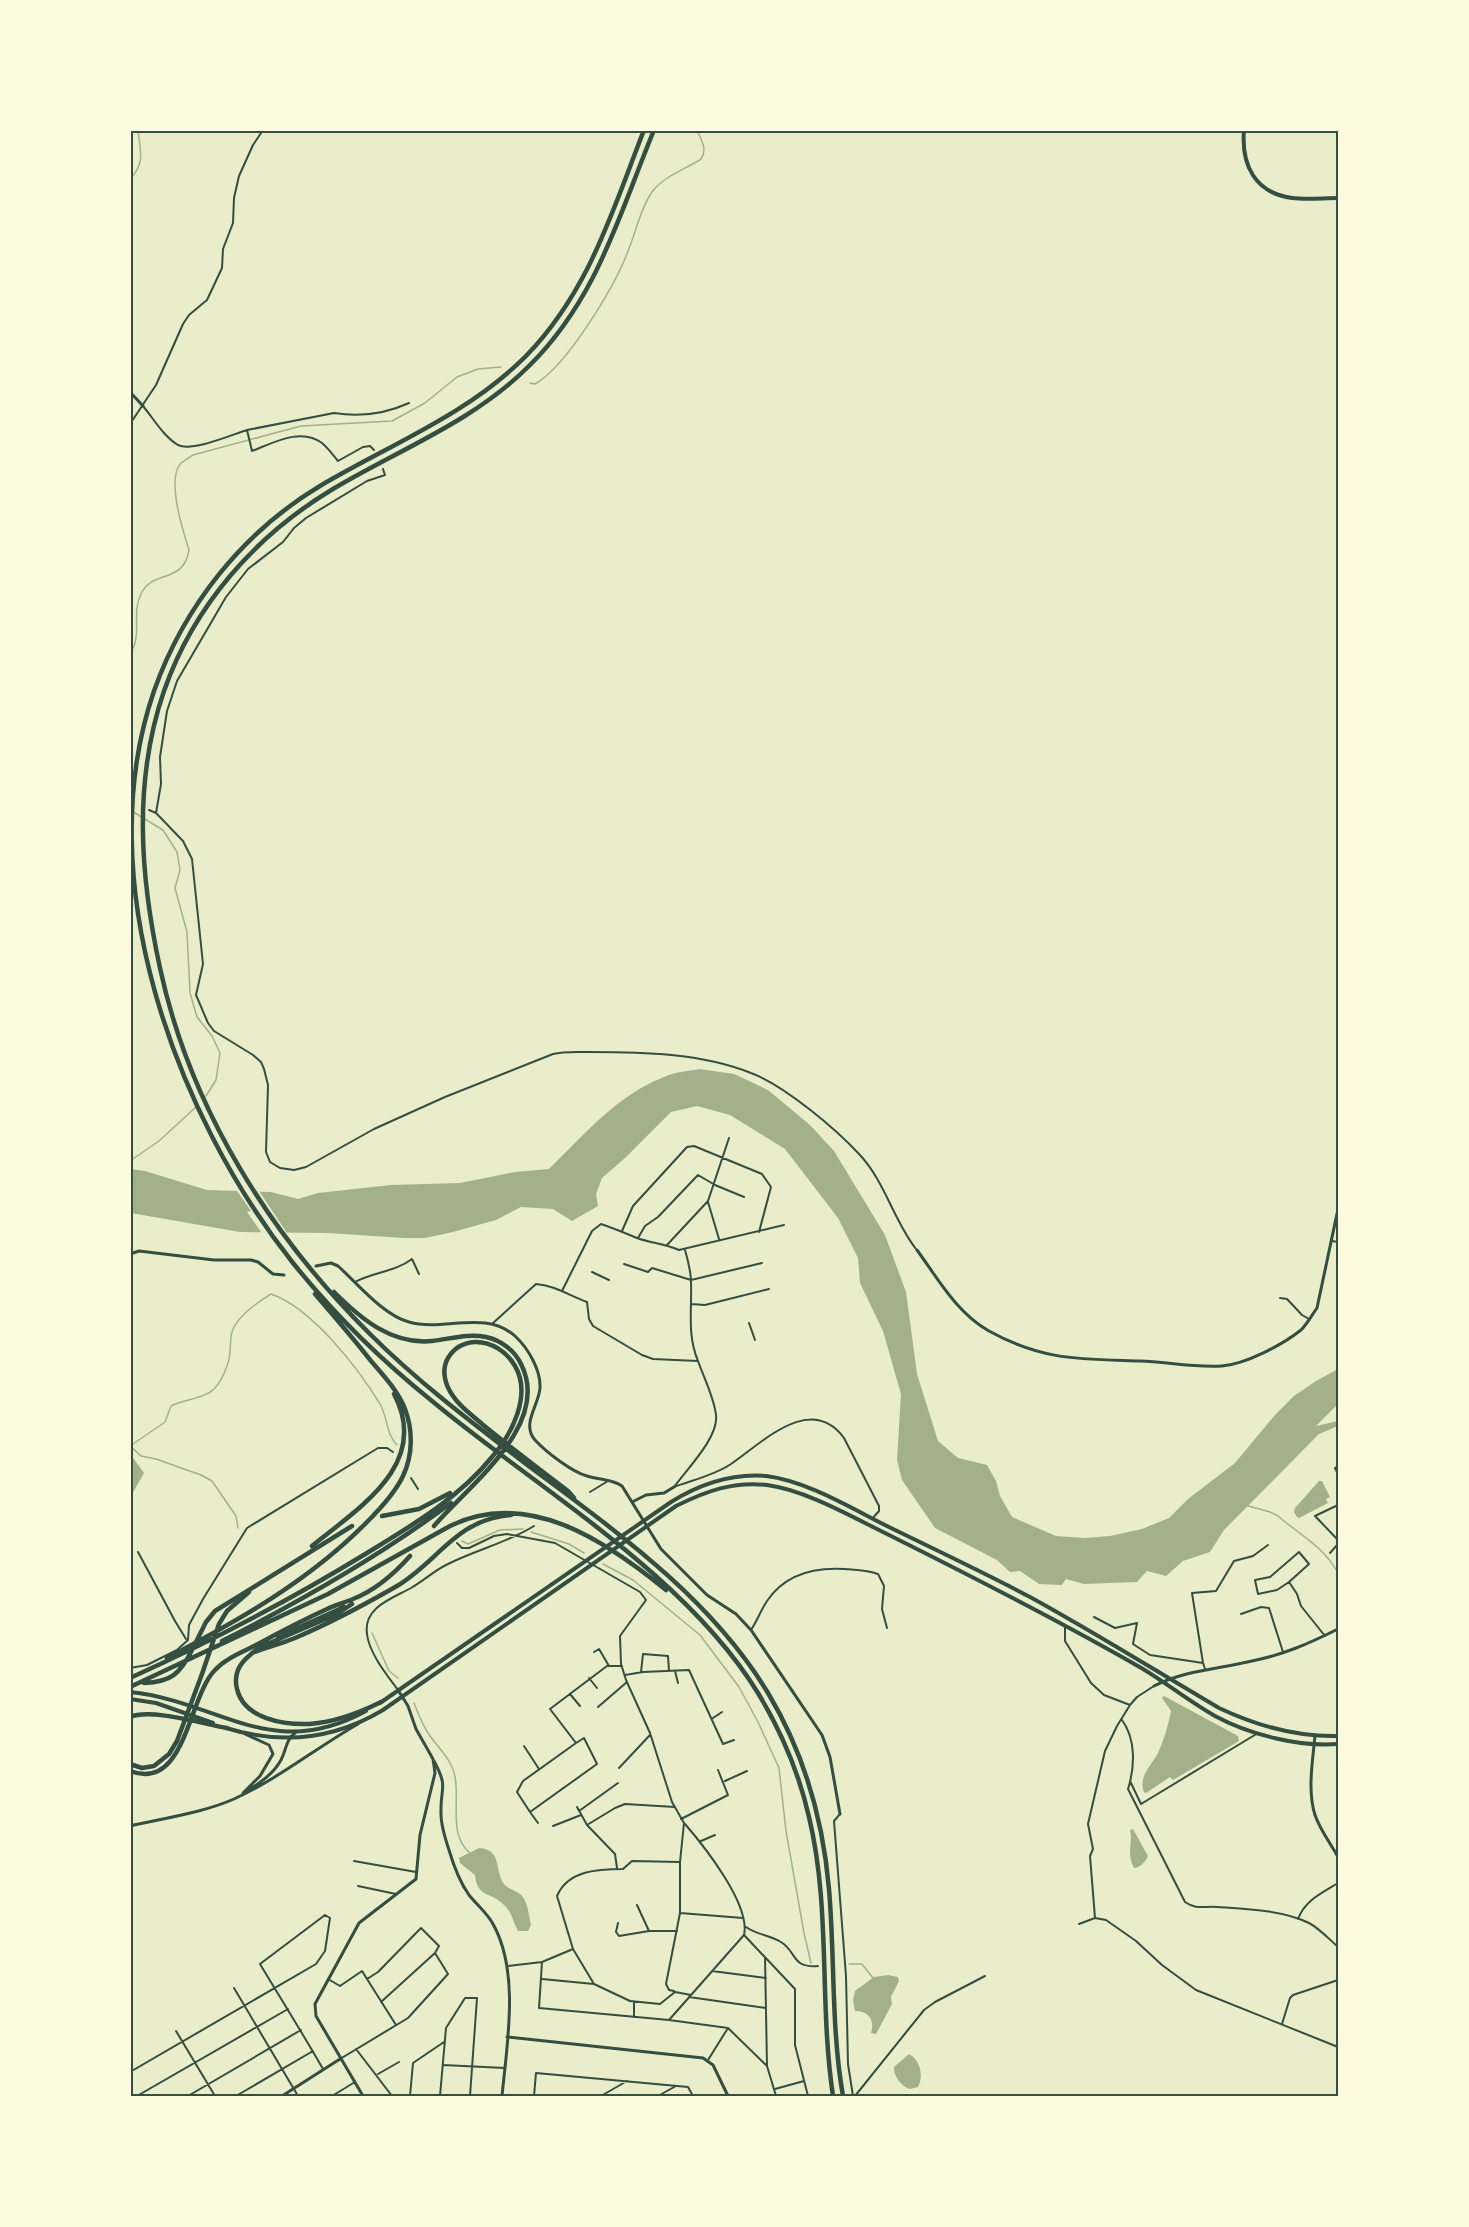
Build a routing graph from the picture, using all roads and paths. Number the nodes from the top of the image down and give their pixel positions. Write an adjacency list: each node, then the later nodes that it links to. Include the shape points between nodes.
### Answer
1 (263, 130): 8 (street, via 239,176 233,223 215,286 183,324)
2 (644, 130): 31 (highway, via 588,270 557,319 527,354 490,388 453,414 299,500 253,538 202,596 171,650 152,699 136,768 133,806 133,868 146,954 163,1017 194,1099 230,1168)
3 (654, 130): 35 (highway, via 594,278 569,319 542,352 513,381 464,418 331,490 264,540 225,582 188,638 165,689 148,750 142,809 148,896 163,981 201,1093 242,1171)
4 (1244, 130): 5 (main road, via 1244,158 1267,190 1291,198)
5 (1338, 198)
6 (130, 392): 8 (street)
7 (409, 403): 10 (street, via 390,412 334,413)
8 (143, 406): 9 (street); 10 (street, via 172,441 185,447)
9 (130, 424)
10 (247, 430): 11 (street, via 252,451 303,435 321,442 338,461 363,447)
11 (374, 450)
12 (383, 469): 16 (street, via 385,475 367,481 294,528 283,542 248,569 226,597 177,681 167,711)
13 (130, 692): 14 (street)
14 (130, 699)
15 (149, 810): 16 (street)
16 (156, 813): 33 (street, via 183,841 192,859 203,964 196,995 201,1007 213,1031 253,1055 264,1069 268,1085 266,1152 275,1166 306,1167 374,1129 553,1054 627,1052 695,1059 752,1073 807,1108 860,1155)
17 (729, 1138): 18 (street)
18 (721, 1157): 19 (street); 24 (street, via 687,1147 633,1206); 25 (street, via 762,1174 771,1187)
19 (715, 1185): 20 (street); 21 (street); 26 (street, via 698,1174 645,1226)
20 (744, 1197)
21 (708, 1202): 27 (street); 30 (street)
22 (1338, 1209): 28 (street)
23 (784, 1225): 25 (street)
24 (622, 1231): 26 (street); 46 (street, via 596,1226)
25 (758, 1232): 27 (street)
26 (638, 1238): 30 (street)
27 (719, 1239): 32 (street)
28 (1332, 1241): 29 (street); 49 (street, via 1317,1308)
29 (1338, 1242)
30 (667, 1245): 32 (street)
31 (280, 1248): 54 (highway); 94 (highway, via 324,1299 416,1388 624,1551)
32 (685, 1250): 43 (street)
33 (917, 1250): 49 (street, via 969,1317 1004,1338 1054,1357 1223,1366 1254,1357 1290,1338)
34 (130, 1254): 41 (street, via 139,1251 251,1260 273,1274)
35 (304, 1263): 55 (highway, via 394,1357); 62 (highway, via 359,1315 392,1335 420,1341 484,1336 515,1355 527,1381 523,1415 503,1451)
36 (762, 1263): 43 (street)
37 (624, 1264): 43 (street)
38 (316, 1266): 44 (street, via 335,1264)
39 (592, 1272): 42 (street)
40 (420, 1274): 44 (street, via 412,1259)
41 (284, 1275)
42 (609, 1280)
43 (691, 1280): 48 (street)
44 (355, 1282): 51 (street, via 391,1314 408,1322 435,1326)
45 (769, 1289): 48 (street, via 705,1305)
46 (562, 1291): 51 (street, via 536,1284); 53 (street, via 586,1302 593,1326 642,1355)
47 (1280, 1298): 49 (street, via 1287,1299)
48 (691, 1304): 53 (street, via 691,1346)
49 (1309, 1320)
50 (749, 1323): 52 (street)
51 (492, 1324): 61 (street, via 521,1342 537,1372 540,1389 530,1422 532,1435 573,1470)
52 (754, 1340)
53 (698, 1361): 63 (street, via 715,1408 716,1423 706,1444)
54 (373, 1362): 84 (highway, via 402,1412 405,1436 400,1460 377,1490); 119 (highway, via 396,1393 408,1419 411,1447 403,1476 374,1515 334,1553 277,1597)
55 (493, 1436): 58 (highway, via 458,1403 446,1382 446,1361 465,1344 479,1342 499,1349 510,1358 520,1378 515,1419 499,1449); 281 (highway, via 680,1587 737,1648 776,1707 804,1766 818,1814 831,1912 836,2036)
56 (393, 1452): 103 (street, via 378,1448 248,1528 189,1625)
57 (1338, 1466): 59 (street)
58 (483, 1468): 69 (highway, via 434,1503); 119 (highway, via 408,1527 322,1580 228,1632)
59 (1338, 1474)
60 (411, 1478): 64 (street)
61 (608, 1480): 65 (street); 66 (street, via 622,1486)
62 (476, 1481): 73 (highway); 104 (highway, via 384,1548)
63 (674, 1487): 66 (street); 70 (street, via 731,1464 783,1427 818,1420 838,1429 844,1438 879,1506)
64 (418, 1489)
65 (590, 1492)
66 (632, 1502): 71 (street)
67 (1338, 1504): 77 (street, via 1315,1516)
68 (527, 1515): 90 (highway, via 499,1516 472,1525 414,1574); 94 (highway, via 552,1520 595,1539); 104 (highway, via 497,1512 459,1521 352,1582)
69 (382, 1516)
70 (872, 1519): 71 (main road, via 788,1481 746,1475 696,1487); 121 (main road, via 1029,1596)
71 (642, 1521): 75 (street); 85 (main road)
72 (352, 1526): 84 (highway)
73 (434, 1526)
74 (534, 1526): 76 (street)
75 (646, 1527): 86 (main road); 97 (main road, via 676,1506 722,1487 780,1487 840,1511); 100 (street, via 685,1574)
76 (519, 1536): 78 (street, via 494,1536 469,1548); 85 (street, via 555,1543); 128 (street, via 443,1566 376,1608 366,1634 383,1672)
77 (1338, 1540)
78 (457, 1543)
79 (1338, 1544): 82 (street)
80 (1268, 1545): 110 (street, via 1252,1556 1234,1561 1216,1591 1192,1593)
81 (138, 1552): 103 (street)
82 (1330, 1553)
83 (410, 1556): 89 (highway)
84 (296, 1559): 87 (highway)
85 (586, 1560): 86 (street); 128 (main road)
86 (592, 1564): 112 (street, via 640,1592 646,1600 620,1636); 131 (main road)
87 (264, 1580): 125 (highway, via 210,1616 183,1667 175,1674 159,1682); 132 (highway, via 222,1617)
88 (1289, 1582): 88 (street, via 1277,1590 1258,1594 1255,1580 1270,1577 1299,1552 1309,1564); 102 (street, via 1301,1606)
89 (367, 1593): 91 (highway); 92 (highway)
90 (377, 1595): 91 (highway); 95 (highway)
91 (352, 1604): 92 (highway); 95 (highway); 106 (highway)
92 (334, 1606): 101 (highway)
93 (1241, 1614): 109 (street, via 1269,1608)
94 (695, 1615): 280 (highway, via 730,1653 760,1696 786,1746 810,1818 820,1886)
95 (339, 1617): 105 (highway)
96 (1094, 1617): 110 (street, via 1114,1628 1137,1623 1133,1644 1150,1655)
97 (1065, 1624): 123 (main road); 135 (street, via 1065,1641 1091,1683 1104,1695)
98 (887, 1628): 100 (street, via 882,1609 884,1586 878,1574 819,1568 781,1585 767,1600)
99 (1338, 1629): 102 (street)
100 (751, 1630): 171 (street, via 822,1735)
101 (275, 1635): 106 (highway); 107 (highway)
102 (1325, 1636): 109 (street)
103 (188, 1640): 113 (street, via 147,1665)
104 (225, 1641): 125 (highway)
105 (279, 1644): 106 (highway); 107 (highway)
106 (262, 1646): 107 (highway)
107 (249, 1652): 132 (highway, via 226,1661 214,1671); 134 (highway, via 238,1670 236,1686 247,1707 269,1718 319,1723)
108 (594, 1652): 111 (street, via 599,1649)
109 (1284, 1653): 114 (street)
110 (1203, 1663): 114 (street)
111 (609, 1666): 112 (street); 120 (street)
112 (622, 1666): 118 (street)
113 (130, 1668)
114 (1205, 1669): 121 (street)
115 (675, 1670): 116 (street); 124 (street); 140 (street, via 689,1670)
116 (669, 1671): 117 (street); 117 (street, via 668,1656 643,1654)
117 (641, 1672): 118 (street)
118 (625, 1675): 122 (street)
119 (130, 1678)
120 (589, 1678): 127 (street); 130 (street)
121 (1170, 1679): 123 (street); 149 (main road, via 1239,1717 1281,1731)
122 (627, 1682): 137 (street); 148 (street)
123 (1163, 1682): 126 (street); 147 (main road, via 1217,1717)
124 (678, 1683)
125 (130, 1686)
126 (1154, 1686): 135 (street)
127 (597, 1688)
128 (398, 1690): 131 (street); 134 (main road)
129 (130, 1692): 145 (main road, via 158,1696 251,1727)
130 (570, 1694): 136 (street); 153 (street, via 550,1709)
131 (402, 1696): 141 (main road); 157 (street)
132 (196, 1698): 143 (highway)
133 (130, 1699): 144 (main road, via 156,1703)
134 (381, 1702): 145 (main road, via 342,1722)
135 (1130, 1705): 142 (street)
136 (580, 1706)
137 (598, 1707)
138 (722, 1712): 140 (street)
139 (130, 1717): 144 (highway, via 155,1714)
140 (713, 1718): 152 (street, via 723,1744)
141 (365, 1720): 151 (main road, via 331,1733); 168 (street)
142 (1122, 1720): 165 (street, via 1132,1743); 192 (street, via 1105,1751 1088,1824 1093,1849 1090,1856)
143 (185, 1727): 158 (highway, via 160,1763 142,1768); 162 (highway, via 178,1750 165,1767 148,1774)
144 (227, 1728): 146 (main road)
145 (297, 1731): 151 (street)
146 (243, 1733): 151 (main road); 167 (street, via 269,1745 273,1754 260,1776)
147 (1259, 1733): 154 (main road); 165 (street, via 1141,1804)
148 (650, 1734): 159 (street); 169 (street)
149 (1315, 1735): 150 (main road); 154 (street)
150 (1338, 1736)
151 (288, 1739): 167 (street, via 277,1766)
152 (734, 1740)
153 (576, 1743): 160 (street); 170 (street, via 584,1738 597,1764)
154 (1314, 1743): 155 (main road); 181 (street, via 1311,1790 1316,1817)
155 (1338, 1744)
156 (524, 1746): 160 (street)
157 (433, 1759): 185 (street, via 433,1785 420,1835); 207 (street, via 443,1778 443,1831 455,1871 492,1922)
158 (130, 1764)
159 (619, 1768)
160 (539, 1769): 170 (street, via 523,1781 517,1792)
161 (718, 1770): 164 (street)
162 (130, 1771)
163 (747, 1771): 164 (street)
164 (724, 1781): 173 (street, via 728,1795)
165 (1130, 1781): 193 (street, via 1131,1796 1185,1902 1196,1908 1271,1912)
166 (618, 1783): 172 (street, via 578,1809)
167 (242, 1794): 168 (street)
168 (232, 1800): 177 (street)
169 (675, 1807): 173 (street); 176 (street, via 625,1804)
170 (530, 1812): 174 (street)
171 (840, 1814): 206 (street, via 834,1821)
172 (581, 1815): 176 (street); 178 (street)
173 (681, 1819): 175 (street)
174 (538, 1823)
175 (684, 1823): 180 (street); 183 (street)
176 (587, 1825): 184 (street, via 615,1854)
177 (130, 1826)
178 (553, 1826)
179 (714, 1834): 180 (street)
180 (700, 1842): 191 (street, via 726,1878)
181 (1338, 1857)
182 (354, 1861): 185 (street)
183 (680, 1862): 184 (street, via 632,1861 624,1869); 190 (street)
184 (617, 1868): 201 (street, via 572,1877 560,1890 557,1896)
185 (416, 1872): 188 (street, via 414,1882)
186 (1338, 1883): 193 (street, via 1308,1902)
187 (358, 1886): 188 (street)
188 (398, 1895): 213 (street, via 359,1923)
189 (637, 1905): 197 (street)
190 (680, 1913): 191 (street); 198 (street)
191 (743, 1918): 196 (street)
192 (1095, 1918): 195 (street); 228 (street, via 1106,1920 1136,1941 1197,1990)
193 (1298, 1919): 200 (street, via 1319,1930)
194 (618, 1923): 197 (street, via 619,1936)
195 (1079, 1924)
196 (746, 1927): 199 (street); 208 (street, via 782,1942 798,1963)
197 (649, 1931): 198 (street)
198 (677, 1931): 219 (street, via 666,1984)
199 (744, 1935): 203 (street); 209 (street)
200 (1338, 1947)
201 (573, 1948): 204 (street); 216 (street)
202 (435, 1953): 214 (street, via 439,1947 421,1928); 221 (street); 229 (street, via 448,1974 408,2018)
203 (765, 1957): 212 (street); 254 (street, via 795,1989 795,2045)
204 (542, 1962): 207 (street); 211 (street)
205 (839, 1964): 206 (street)
206 (845, 1964): 282 (street, via 848,2064)
207 (507, 1966): 234 (street)
208 (818, 1966)
209 (711, 1971): 212 (street); 220 (street)
210 (984, 1976): 282 (street, via 924,2010)
211 (542, 1978): 216 (street); 226 (street, via 539,2008)
212 (766, 1978): 224 (street)
213 (328, 1979): 214 (street, via 340,1986 362,1971); 241 (street, via 314,2011)
214 (367, 1979): 221 (street)
215 (1338, 1980): 228 (street, via 1293,1995)
216 (594, 1984): 222 (street)
217 (234, 1988): 223 (street)
218 (274, 1988): 218 (street, via 316,1964 326,1951 330,1918 325,1915 260,1964); 223 (street); 225 (street)
219 (675, 1992): 220 (street); 222 (street, via 660,2004)
220 (690, 1996): 224 (street); 227 (street)
221 (381, 2002): 229 (street)
222 (634, 2002): 226 (street)
223 (244, 2006): 230 (street); 236 (street)
224 (766, 2008): 247 (street)
225 (288, 2009): 230 (street); 232 (street)
226 (634, 2017): 227 (street)
227 (669, 2020): 231 (street)
228 (1282, 2024): 237 (street)
229 (396, 2025): 239 (street)
230 (257, 2027): 238 (street); 244 (street)
231 (728, 2028): 242 (street); 247 (street)
232 (301, 2030): 238 (street); 240 (street)
233 (176, 2031): 236 (street)
234 (507, 2037): 242 (street); 248 (street)
235 (444, 2042): 245 (street); 246 (street, via 446,2028 465,1998 477,1998); 269 (street, via 413,2063)
236 (183, 2043): 244 (street); 251 (street)
237 (1338, 2047)
238 (270, 2048): 249 (street); 256 (street)
239 (356, 2049): 241 (street); 252 (street)
240 (313, 2052): 249 (street); 250 (street)
241 (340, 2059): 250 (street); 255 (street)
242 (708, 2060): 277 (street)
243 (399, 2062): 252 (street)
244 (195, 2063): 256 (street); 260 (street)
245 (443, 2065): 246 (street); 270 (street)
246 (472, 2066): 248 (street); 271 (street)
247 (768, 2066): 259 (street)
248 (505, 2068): 272 (street)
249 (282, 2069): 258 (street); 263 (street)
250 (324, 2070): 258 (street)
251 (130, 2072)
252 (377, 2075): 268 (street)
253 (627, 2081): 257 (street); 273 (street, via 536,2073); 274 (street)
254 (804, 2081): 259 (street); 279 (street)
255 (355, 2082): 266 (street); 267 (street)
256 (208, 2085): 261 (street); 262 (street)
257 (676, 2086): 275 (street); 276 (street, via 688,2087)
258 (294, 2089): 264 (street); 265 (street)
259 (774, 2089): 278 (street)
260 (137, 2097)
261 (188, 2097)
262 (214, 2097)
263 (236, 2097)
264 (282, 2097)
265 (298, 2097)
266 (332, 2097)
267 (363, 2097)
268 (392, 2097)
269 (410, 2097)
270 (440, 2097)
271 (470, 2097)
272 (502, 2097)
273 (534, 2097)
274 (601, 2097)
275 (658, 2097)
276 (693, 2097)
277 (728, 2097)
278 (776, 2097)
279 (808, 2097)
280 (833, 2097)
281 (843, 2097)
282 (854, 2097)

